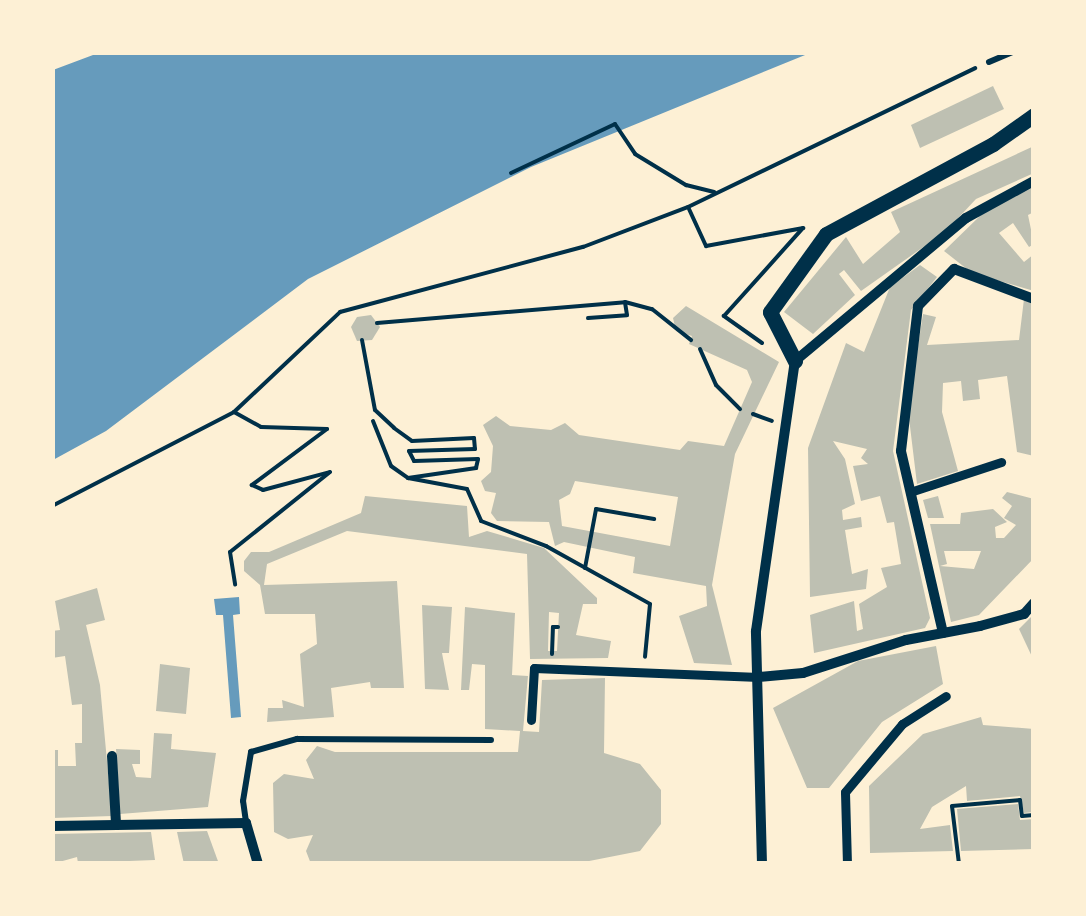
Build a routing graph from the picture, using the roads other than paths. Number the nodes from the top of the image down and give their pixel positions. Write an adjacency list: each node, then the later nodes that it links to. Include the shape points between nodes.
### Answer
1 (1012, 52): 2 (lane)
2 (989, 62)
3 (1034, 114): 6 (street, via 993,144 826,234 770,312)
4 (1034, 181): 6 (street, via 966,218)
5 (1034, 298): 8 (street, via 954,269 918,306 900,451)
6 (795, 361): 11 (street, via 758,604)
7 (1001, 462): 8 (street)
8 (910, 492): 10 (street)
9 (1034, 603): 10 (street, via 1024,614)
10 (943, 633): 11 (street, via 803,673)
11 (758, 677): 13 (street, via 534,668); 20 (street)
12 (946, 696): 21 (street, via 902,724 845,792)
13 (531, 720)
14 (490, 740): 16 (lane, via 297,739 252,752 242,801)
15 (112, 756): 17 (street)
16 (246, 823): 17 (street); 19 (street)
17 (116, 824): 18 (street)
18 (52, 826)
19 (258, 864)
20 (762, 864)
21 (848, 864)

